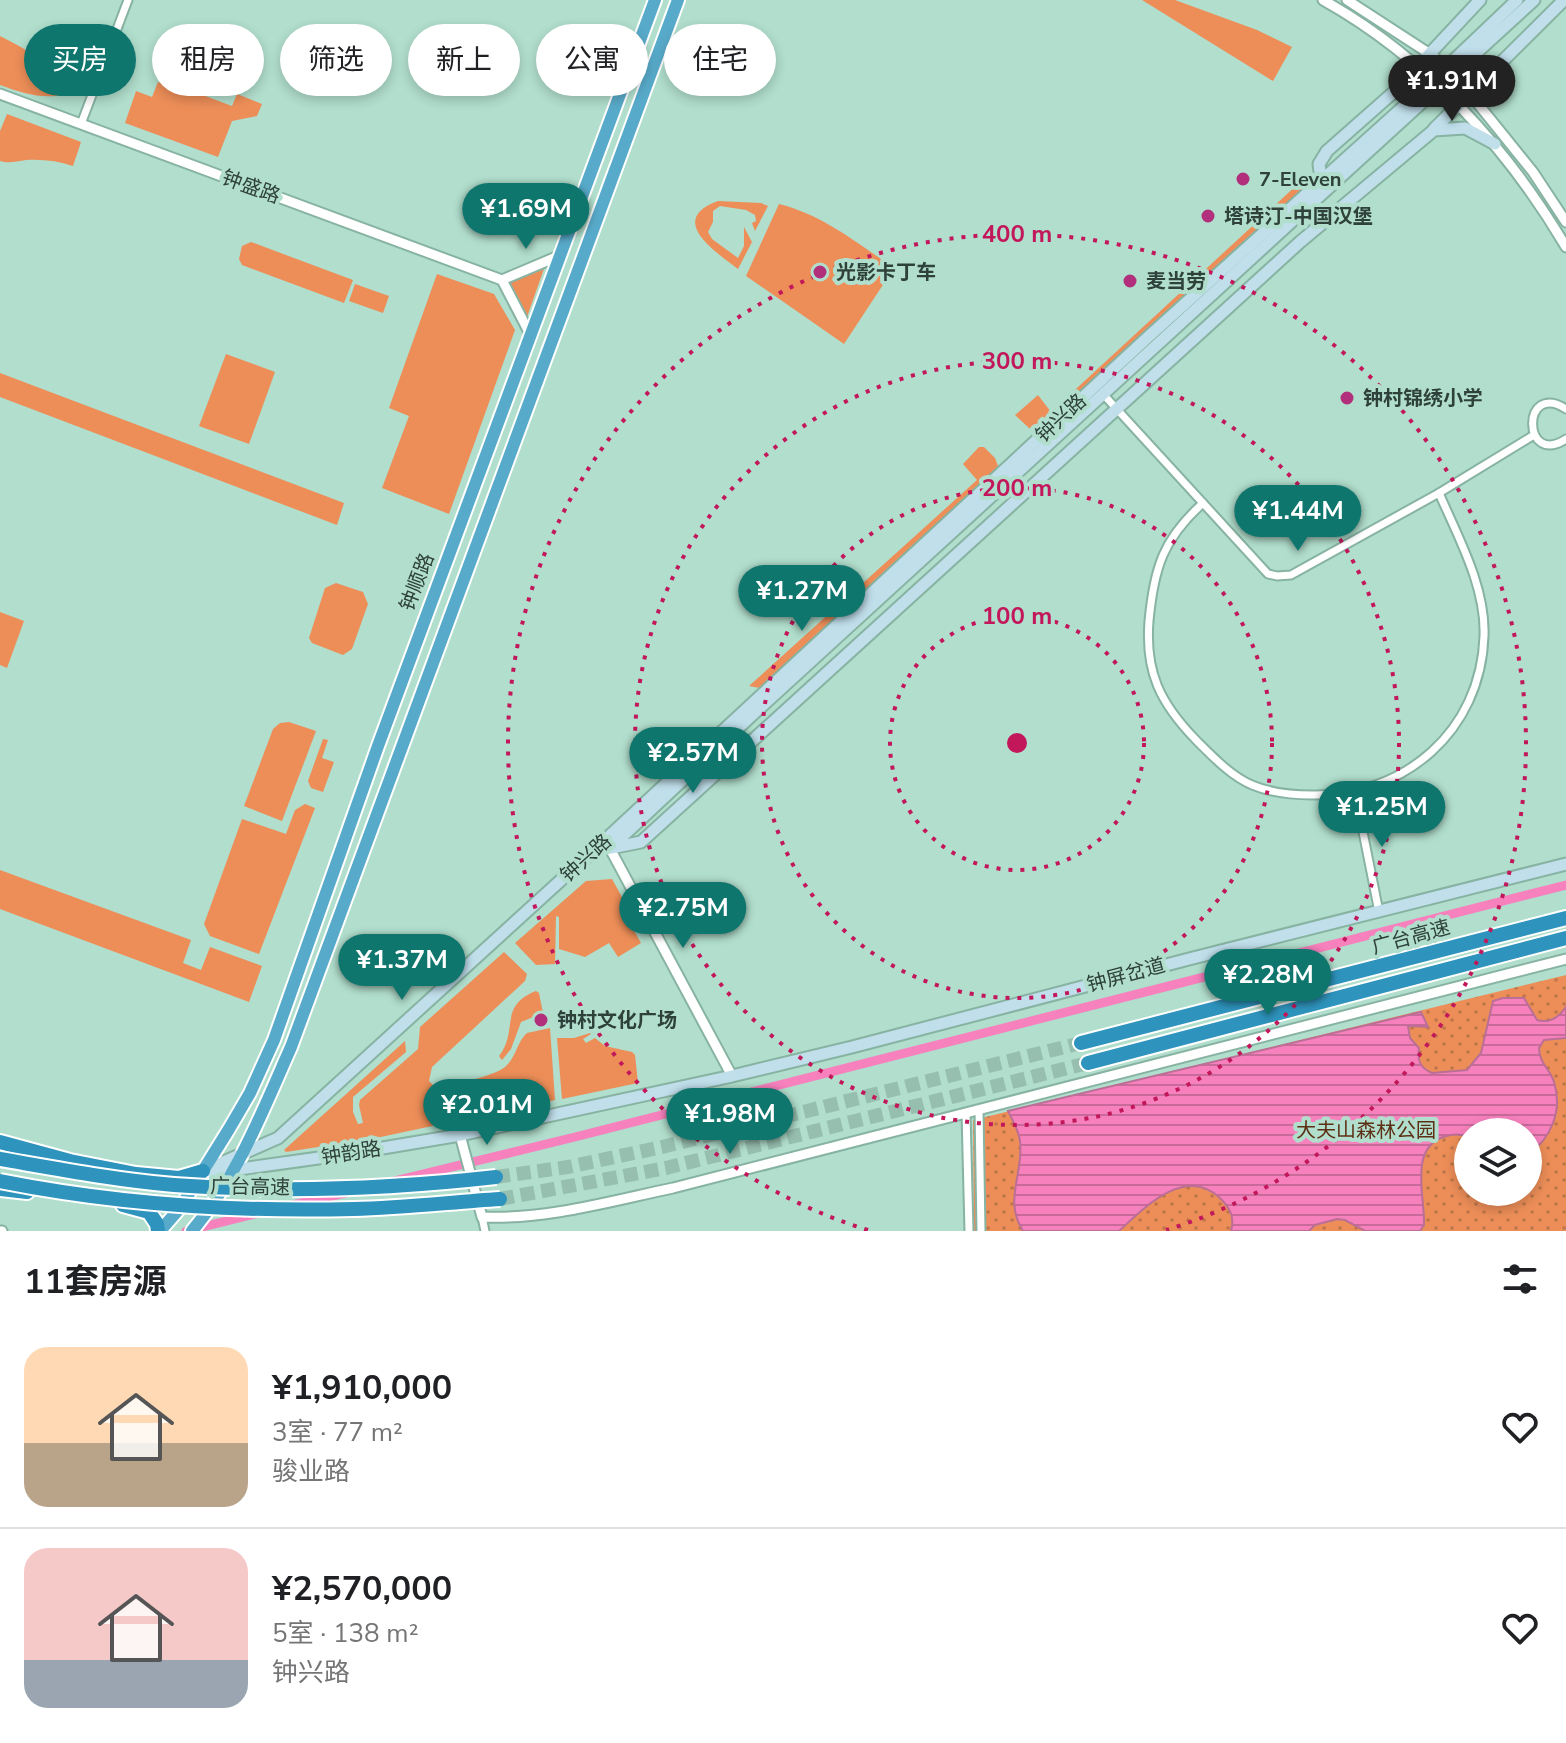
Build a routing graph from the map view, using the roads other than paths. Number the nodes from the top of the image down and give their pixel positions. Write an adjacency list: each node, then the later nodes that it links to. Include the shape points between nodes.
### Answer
1 (128, 0): 17 (street)
2 (655, 0): 25 (highway, 钟顺路)
3 (678, 0): 39 (highway)
4 (1323, 0): 11 (street)
5 (1347, 0): 10 (street)
6 (1480, 0): 10 (main road)
7 (1517, 0): 12 (main road, 钟兴路)
8 (1534, 0): 12 (main road, 钟兴路)
9 (1564, 0): 14 (main road)
10 (1430, 54): 11 (main road); 12 (street)
11 (1418, 66): 13 (street); 20 (main road, via 1327,151 1319,164)
12 (1450, 71): 13 (main road, 钟兴路); 14 (street)
13 (1437, 84): 16 (street); 20 (main road, 钟兴路); 22 (main road, 钟兴路)
14 (1471, 93): 16 (main road); 21 (street)
15 (0, 94): 17 (street, 钟盛路)
16 (1458, 106): 18 (main road); 19 (street)
17 (81, 124): 26 (street, 钟盛路)
18 (1434, 130): 19 (main road, via 1465,128); 23 (main road)
19 (1495, 144): 24 (street)
20 (1321, 179): 36 (main road, 钟兴路)
21 (1566, 222)
22 (1285, 228): 23 (main road); 28 (main road, 钟兴路)
23 (1300, 242): 29 (main road)
24 (1566, 247)
25 (561, 255): 26 (street); 27 (highway, 钟顺路)
26 (502, 280): 27 (street)
27 (530, 334): 37 (highway, 钟顺路)
28 (1103, 394): 29 (street); 36 (main road, 钟兴路)
29 (1116, 409): 34 (street); 36 (main road, via 641,842)
30 (1566, 409): 31 (street, via 1547,404 1536,410 1531,422)
31 (1534, 435): 32 (street, via 1552,445); 33 (street)
32 (1566, 439)
33 (1439, 493): 34 (street, via 1291,575 1277,576 1268,574); 35 (street, via 1480,600 1484,636 1477,678 1464,711 1431,753 1396,778)
34 (1203, 503): 35 (street, via 1179,525 1156,574 1148,647 1155,683 1188,731 1251,784 1293,795)
35 (1355, 792): 40 (street)
36 (608, 844): 46 (street); 51 (main road, 钟兴路, via 278,1138)
37 (337, 857): 39 (highway); 54 (highway, 钟顺路, via 274,1040 250,1093)
38 (1566, 864): 40 (main road, 钟屏岔道)
39 (359, 866): 51 (highway, via 291,1047)
40 (1379, 912): 46 (main road, 钟屏岔道)
41 (1566, 918): 44 (highway, 广台高速)
42 (1566, 938): 45 (highway, 广台高速)
43 (1566, 959): 47 (street)
44 (1081, 1043)
45 (1088, 1063)
46 (732, 1076): 49 (main road, 钟韵路)
47 (979, 1110): 48 (street); 65 (street)
48 (966, 1113): 60 (street, via 673,1188 534,1215); 64 (street)
49 (461, 1140): 53 (main road, 钟韵路); 60 (street)
50 (0, 1142): 54 (highway, via 136,1174 179,1178)
51 (243, 1153): 53 (highway); 54 (main road, 钟兴路)
52 (0, 1159): 55 (highway, 广台高速, bridge, via 233,1189 367,1188)
53 (233, 1170): 54 (main road, 钟韵路); 57 (highway)
54 (203, 1171): 57 (highway, via 218,1174); 61 (highway, 钟顺路)
55 (496, 1177)
56 (0, 1181): 59 (highway, 广台高速, bridge, via 95,1197 226,1207 354,1209)
57 (223, 1187): 62 (highway)
58 (0, 1189): 61 (highway, via 142,1208)
59 (500, 1199)
60 (482, 1217): 63 (street)
61 (159, 1231)
62 (192, 1231)
63 (485, 1231)
64 (969, 1231)
65 (981, 1231)

